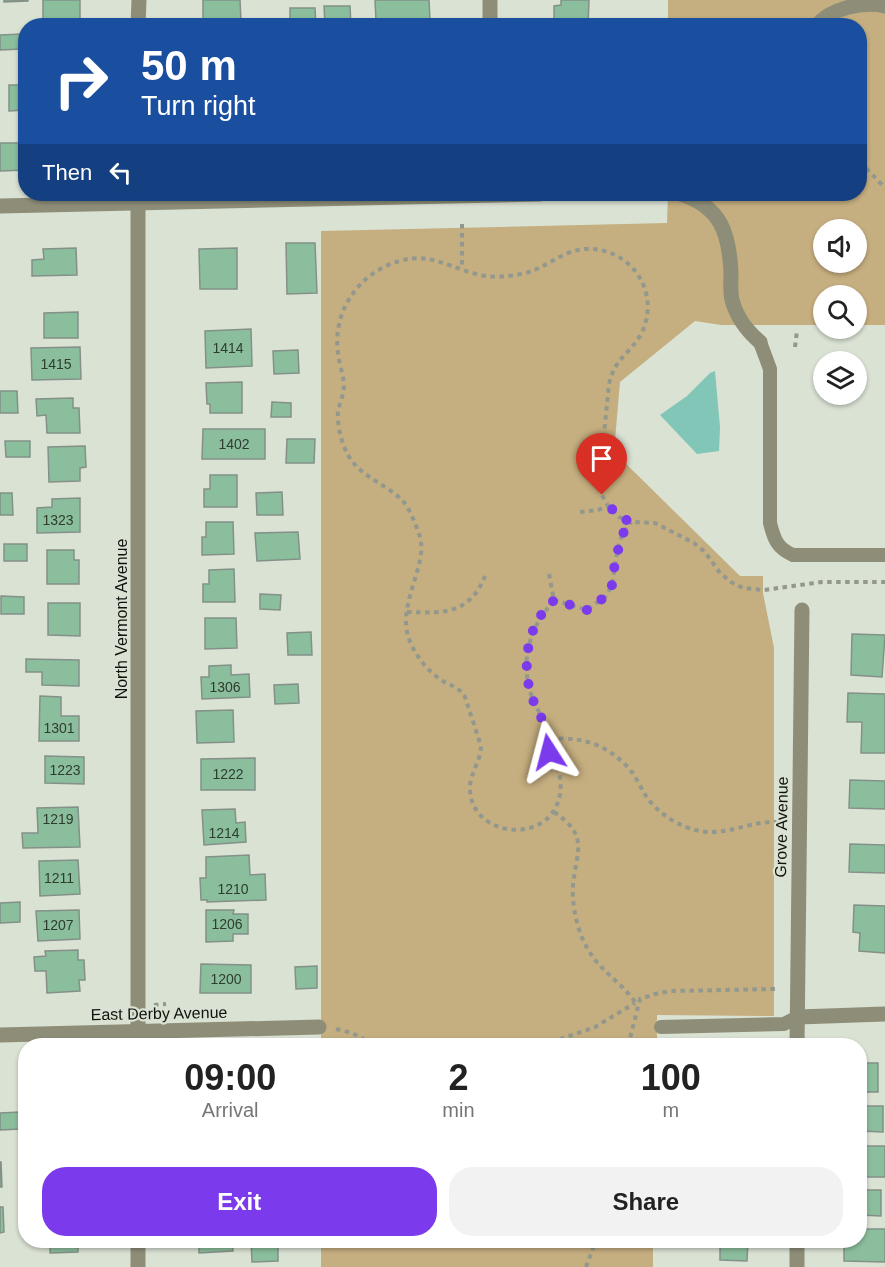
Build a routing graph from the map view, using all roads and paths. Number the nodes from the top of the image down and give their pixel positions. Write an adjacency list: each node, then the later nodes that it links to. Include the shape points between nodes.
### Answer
1 (138, 0): 4 (street)
2 (490, 0): 5 (street)
3 (885, 6): 6 (street, via 845,8)
4 (138, 18)
5 (490, 18)
6 (824, 18)
7 (867, 169): 8 (path)
8 (885, 188)
9 (99, 201): 12 (street)
10 (139, 201): 42 (street, North Vermont Avenue)
11 (698, 201): 16 (street, via 722,224 729,243 732,298 739,318)
12 (0, 206)
13 (462, 224): 14 (path)
14 (462, 268): 18 (path, via 490,277 519,275 567,253 598,249 614,254 639,275 648,302 644,328 613,369 609,384 599,483); 27 (path, via 434,259 394,263 357,287 338,326 344,384 338,425 345,448 366,475 402,500 422,545)
15 (797, 331): 17 (path)
16 (760, 342): 21 (lane, via 770,369 770,524 774,539 781,549 793,555)
17 (795, 347)
18 (608, 506): 19 (path); 20 (path, via 618,517)
19 (580, 512)
20 (631, 522): 24 (path, via 655,523 694,543 720,573 743,588); 25 (path, via 622,535 612,585 606,596 587,610)
21 (885, 555)
22 (549, 574): 25 (path)
23 (485, 576): 27 (path, via 464,606 435,613)
24 (885, 582)
25 (554, 600): 28 (path, via 539,618 526,658 532,699)
26 (802, 610): 37 (street, Grove Avenue)
27 (407, 612): 29 (path, via 408,635 420,658 430,672 461,690 465,697 481,746 470,786 477,810 496,827 509,831 533,828)
28 (550, 739): 29 (path, via 549,752 561,783); 30 (path, via 565,737 599,744 633,774 659,811 700,832 721,833)
29 (554, 812): 33 (path, via 569,824 578,843 573,902 581,935 596,964)
30 (777, 822)
31 (775, 989): 32 (path, via 671,991)
32 (640, 999): 33 (path); 46 (path)
33 (635, 1002): 45 (path, via 595,1027)
34 (165, 1004): 35 (path)
35 (153, 1005)
36 (885, 1014): 37 (street)
37 (798, 1017): 39 (lane, via 784,1024); 47 (street, Grove Avenue)
38 (319, 1027): 43 (street, East Derby Avenue); 44 (path)
39 (661, 1027)
40 (0, 1035): 41 (street, East Derby Avenue)
41 (104, 1038)
42 (138, 1038)
43 (153, 1038)
44 (362, 1038)
45 (564, 1038)
46 (630, 1038)
47 (797, 1038)
48 (138, 1248): 51 (street)
49 (593, 1248): 52 (path)
50 (797, 1248): 53 (street)
51 (138, 1267)
52 (586, 1267)
53 (797, 1267)

